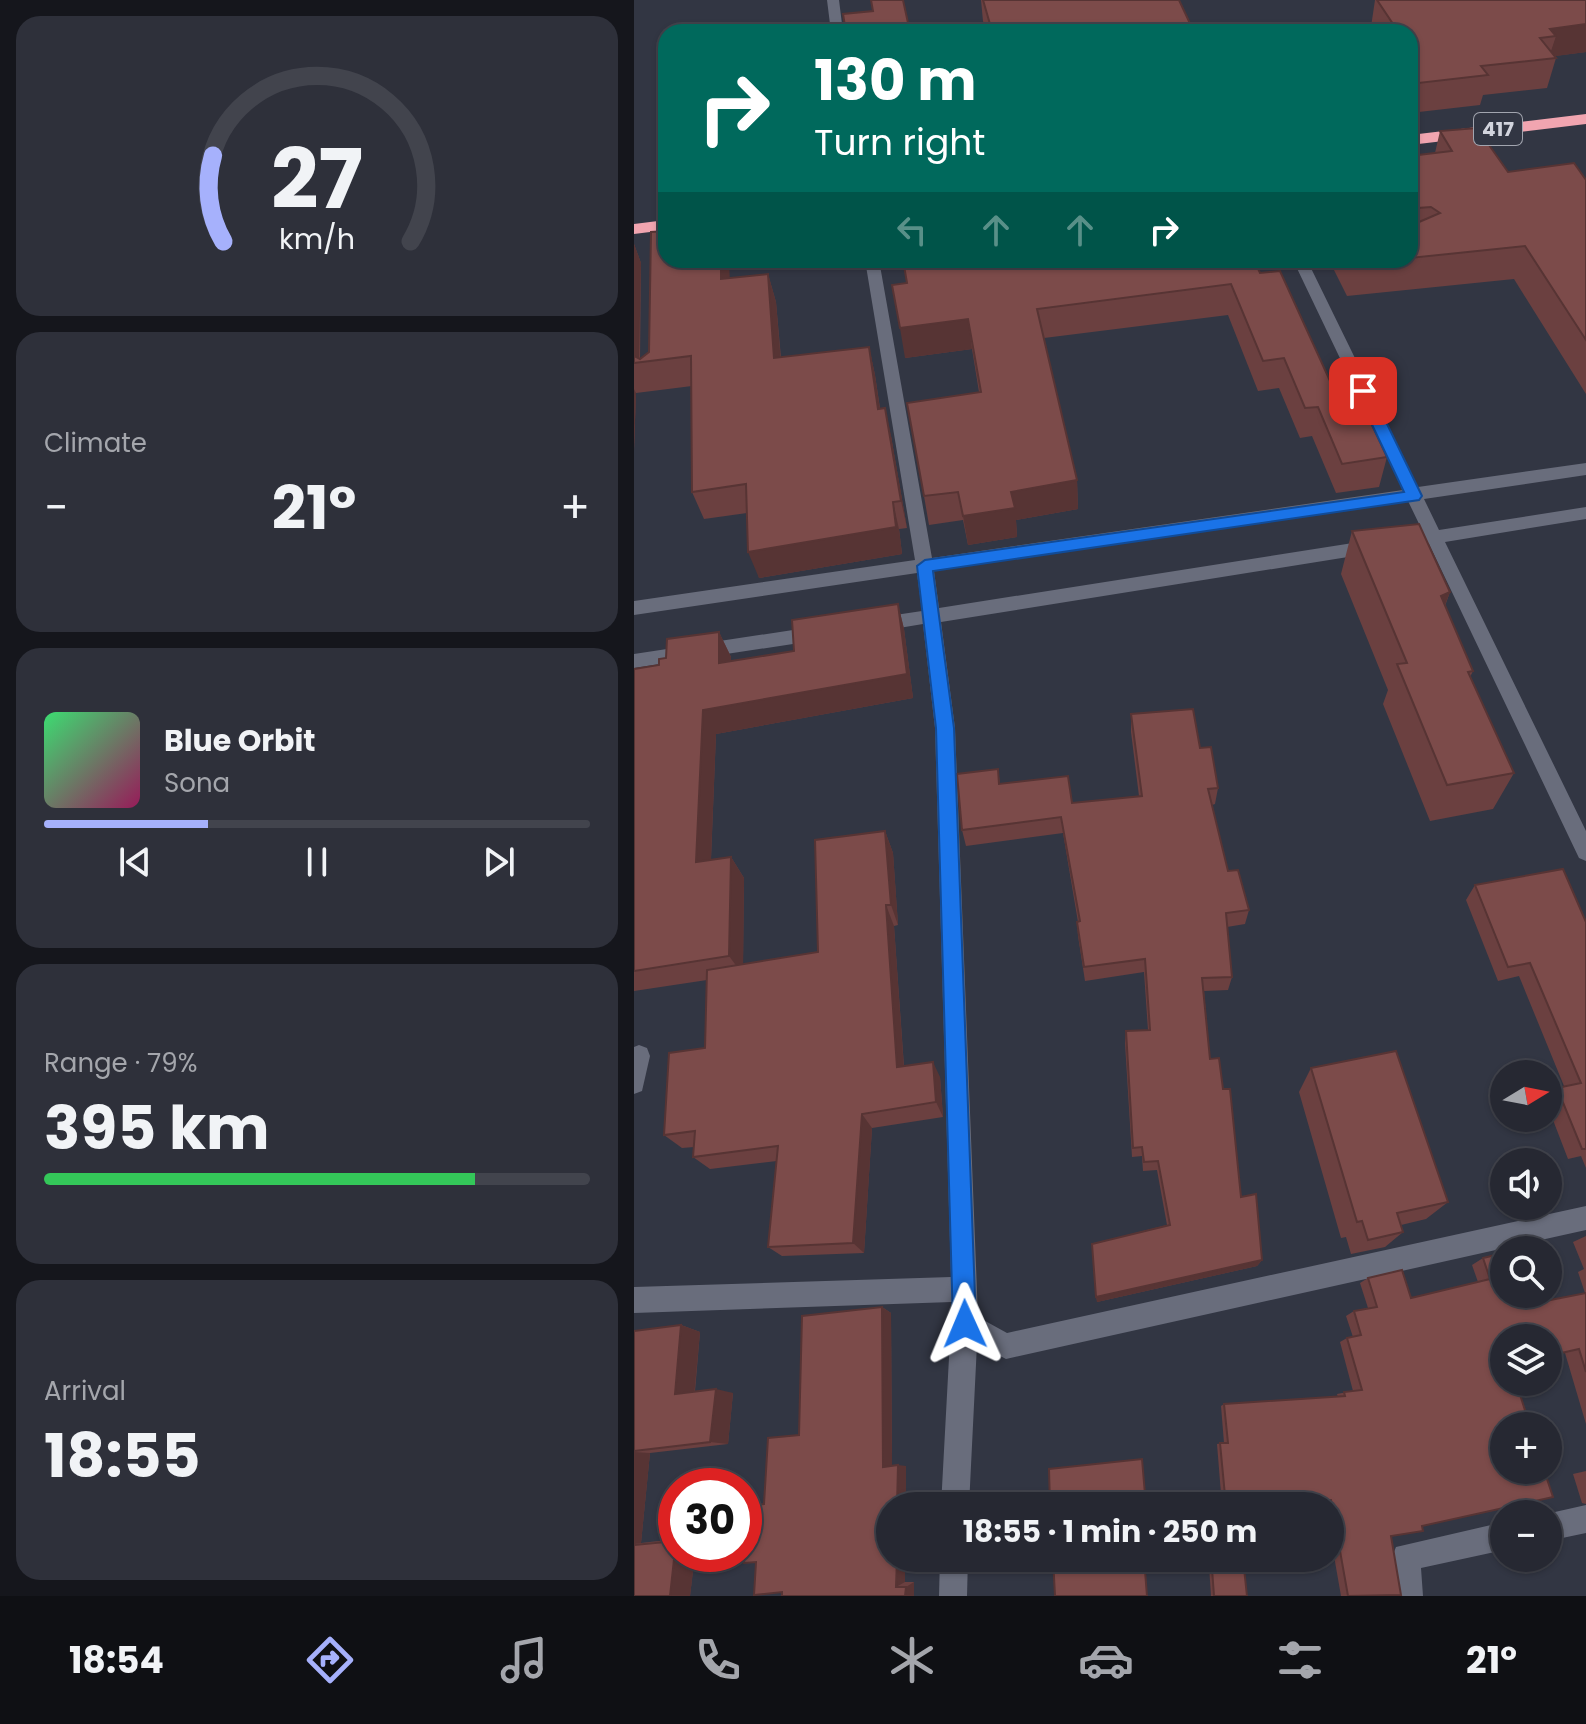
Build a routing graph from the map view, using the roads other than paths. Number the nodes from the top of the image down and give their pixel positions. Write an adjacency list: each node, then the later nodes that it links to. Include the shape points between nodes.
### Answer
1 (833, 0): 2 (street)
2 (836, 24)
3 (1586, 119): 4 (highway, 417)
4 (1418, 139)
5 (873, 268): 11 (street)
6 (1306, 268): 8 (street)
7 (1586, 469): 8 (street)
8 (1416, 499): 10 (street); 11 (street)
9 (1586, 513): 10 (street)
10 (1430, 530): 13 (street); 15 (street)
11 (925, 571): 12 (street); 13 (street)
12 (634, 608)
13 (929, 608): 14 (street, via 845,629); 19 (street, via 945,728)
14 (634, 661)
15 (1586, 852)
16 (639, 1056): 17 (street)
17 (634, 1083)
18 (1586, 1218): 21 (street, via 1006,1346)
19 (964, 1289): 20 (street); 21 (street)
20 (634, 1300)
21 (965, 1324): 22 (street)
22 (956, 1492)
23 (1586, 1519): 24 (street)
24 (1562, 1524)
25 (1490, 1539): 28 (street, via 1406,1557)
26 (954, 1572): 27 (street)
27 (953, 1596)
28 (1409, 1596)

